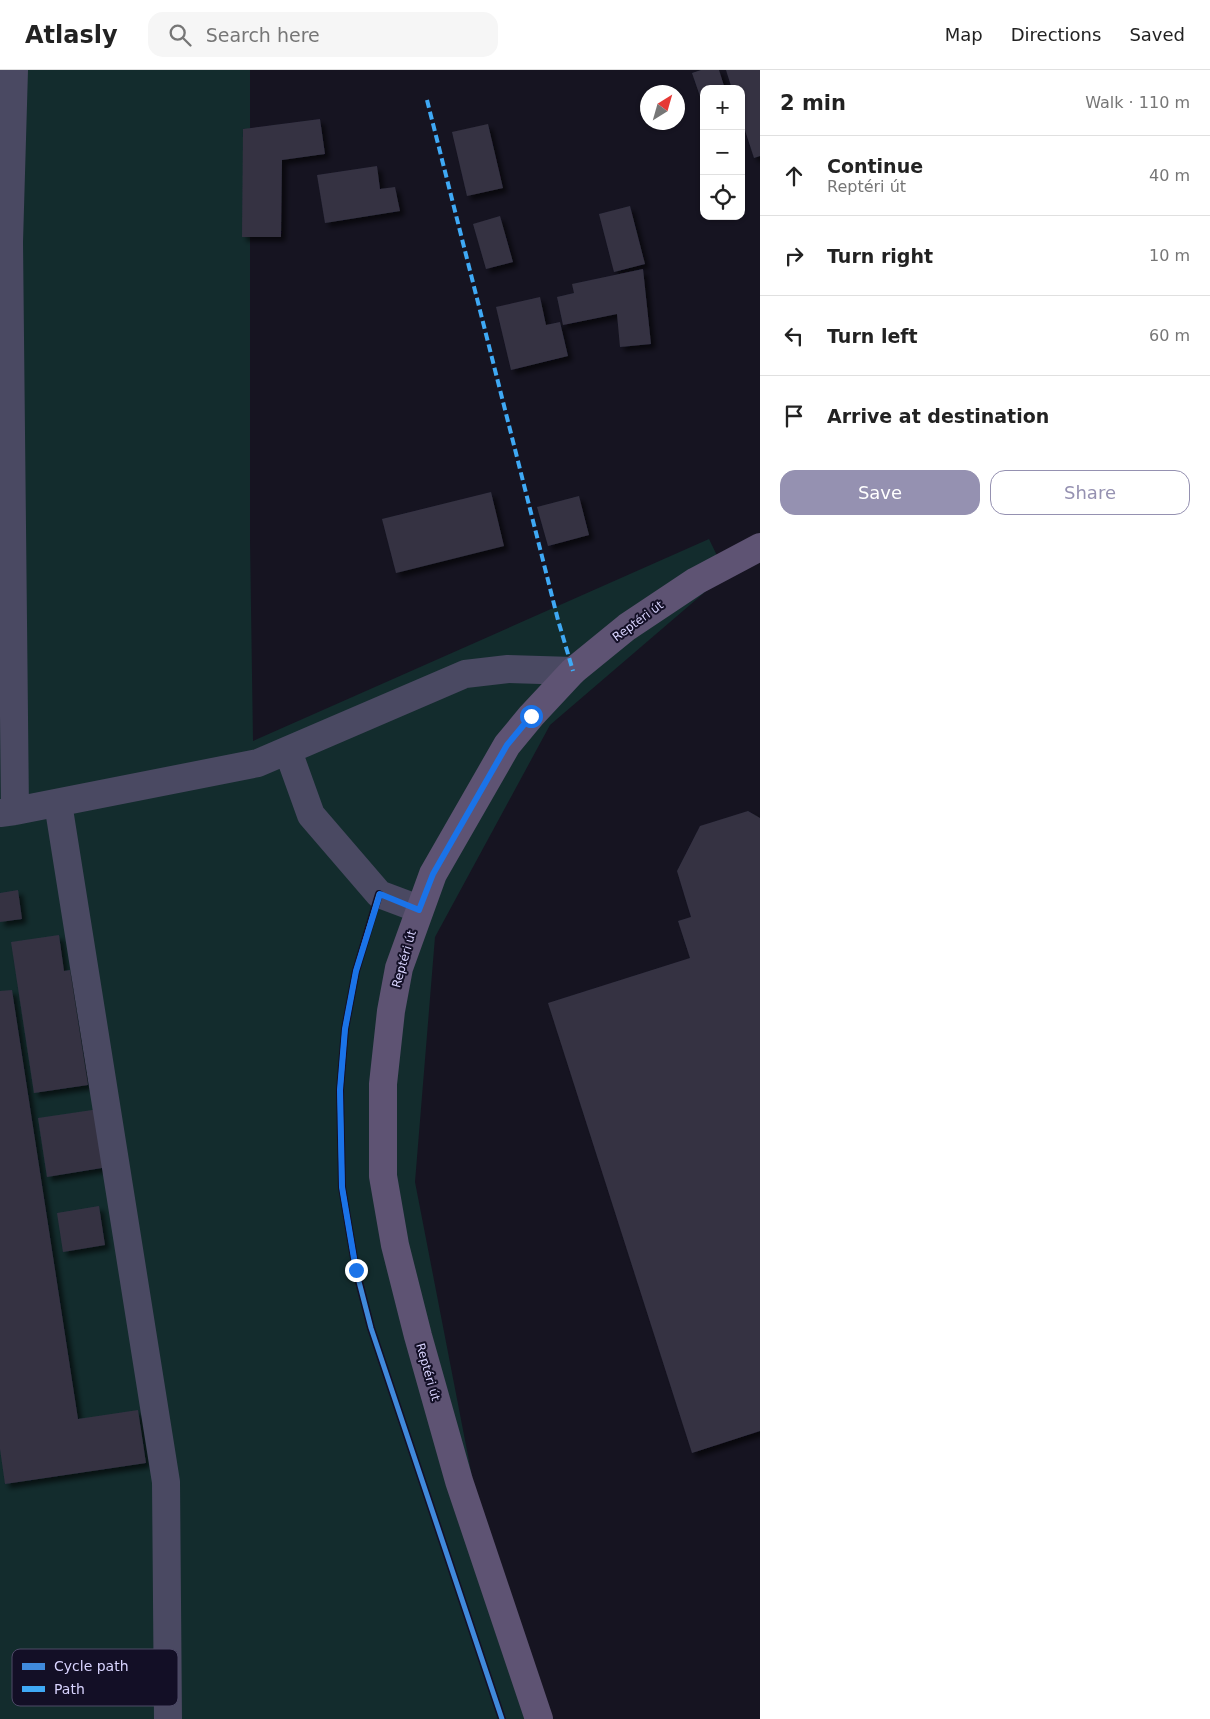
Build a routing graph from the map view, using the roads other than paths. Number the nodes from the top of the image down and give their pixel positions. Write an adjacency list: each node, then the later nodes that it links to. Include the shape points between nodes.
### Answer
1 (14, 70): 6 (lane, via 9,242)
2 (760, 547): 3 (main road, Reptéri út, via 696,581 628,627)
3 (573, 672): 4 (lane, via 508,669 465,674); 7 (main road, Reptéri út, via 507,745 433,874)
4 (288, 752): 5 (lane, via 258,763); 7 (lane, via 311,815 380,894)
5 (58, 803): 6 (lane); 8 (lane, via 166,1482)
6 (7, 812)
7 (419, 910): 11 (main road, Reptéri út, via 399,968 391,1011 383,1084 383,1176 395,1246 459,1481)
8 (167, 1649)
9 (168, 1706): 10 (lane)
10 (168, 1719)
11 (538, 1719)

